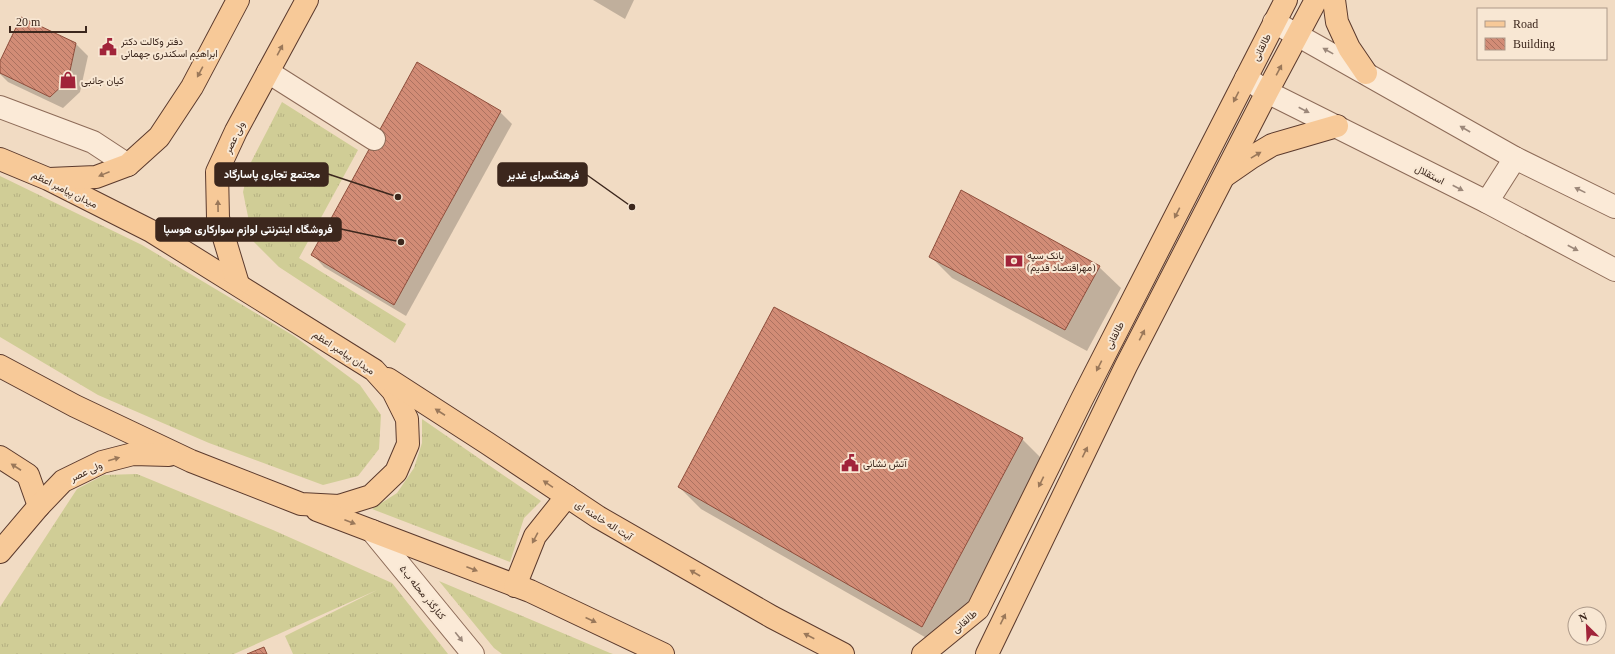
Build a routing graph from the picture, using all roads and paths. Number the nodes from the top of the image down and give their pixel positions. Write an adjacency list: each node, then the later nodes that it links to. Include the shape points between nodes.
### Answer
1 (238, 0): 17 (main road, one-way to 17, via 192,87 159,138)
2 (307, 0): 8 (main road, ولی عصر, one-way to 2)
3 (1286, 0): 6 (main road, طالقانی)
4 (1316, 0): 7 (main road)
5 (1334, 0): 9 (main road, via 1337,22 1349,48)
6 (1274, 22): 7 (street); 10 (main road, طالقانی)
7 (1298, 35): 9 (street, one-way to 7); 11 (main road, one-way to 7)
8 (268, 72): 14 (street); 23 (main road, ولی عصر, one-way to 8, via 218,218 217,172 236,130)
9 (1366, 73): 15 (street, one-way to 9)
10 (1246, 78): 11 (street, استقلال); 37 (main road, طالقانی, one-way to 37, via 978,609)
11 (1267, 92): 13 (street, استقلال, one-way to 13); 18 (main road)
12 (0, 107): 17 (street, via 93,142)
13 (1337, 126): 18 (main road, one-way to 13, via 1272,145); 20 (street, استقلال, one-way to 20)
14 (374, 139)
15 (1515, 158): 20 (street); 21 (street, one-way to 15)
16 (0, 159): 19 (main road, میدان پیامبر اعظم)
17 (128, 165): 19 (main road, one-way to 19, via 96,178)
18 (1224, 177): 38 (main road, one-way to 18, via 1126,366)
19 (48, 179): 23 (main road, میدان پیامبر اعظم, via 151,231)
20 (1487, 202): 22 (street, استقلال, one-way to 22)
21 (1615, 207)
22 (1615, 270)
23 (238, 284): 25 (main road, میدان پیامبر اعظم)
24 (0, 366): 26 (main road, میدان پیامبر اعظم)
25 (374, 370): 28 (main road, آیت اله خامنه ای, one-way to 25); 29 (main road, میدان پیامبر اعظم, via 393,391 407,419 408,444 396,472 371,496 339,506)
26 (178, 456): 29 (main road, میدان پیامبر اعظم); 30 (main road, ولی عصر, one-way to 26, via 63,481 102,462 133,454)
27 (0, 457): 30 (main road, one-way to 27, via 28,475)
28 (567, 496): 33 (main road, one-way to 33, via 534,536); 36 (main road, آیت اله خامنه ای, one-way to 28, via 772,617 598,517)
29 (301, 504): 31 (main road, one-way to 31)
30 (39, 506): 32 (main road, ولی عصر)
31 (372, 531): 33 (main road, one-way to 33); 34 (street, کنارگذر محله ب۵, one-way to 34)
32 (0, 552)
33 (515, 586): 35 (main road, one-way to 35)
34 (473, 654)
35 (664, 654)
36 (843, 654)
37 (923, 654)
38 (987, 654)

